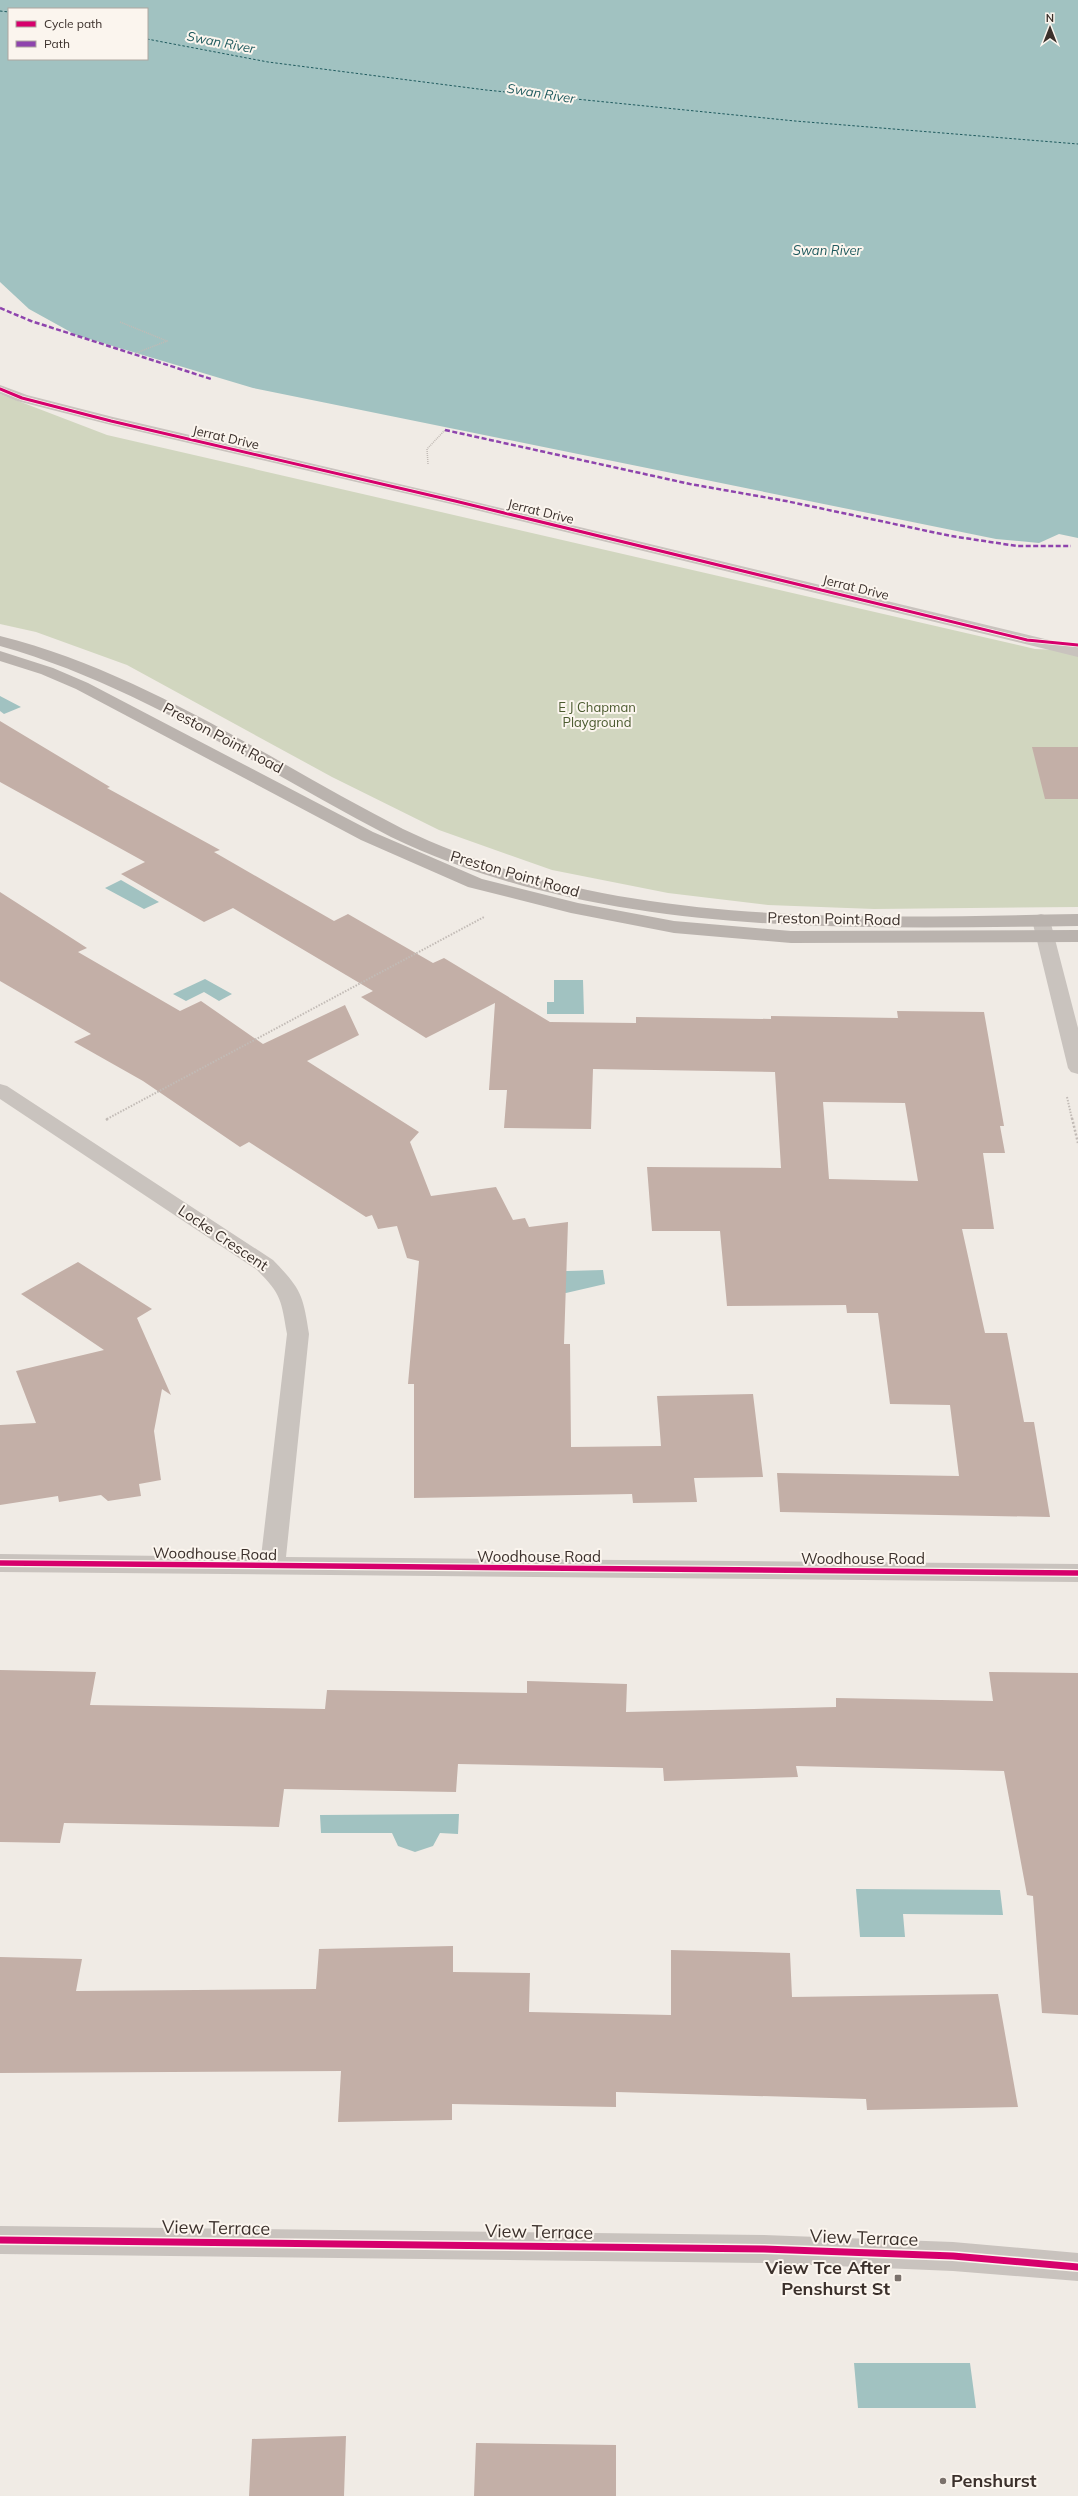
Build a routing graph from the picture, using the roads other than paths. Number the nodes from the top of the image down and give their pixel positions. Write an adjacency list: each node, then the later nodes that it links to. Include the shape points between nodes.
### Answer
1 (0, 389): 3 (street, Jerrat Drive, via 22,398 69,410)
2 (0, 641): 6 (main road, Preston Point Road, via 102,675 250,751 392,831 502,873 580,894 693,913 804,921)
3 (1078, 652)
4 (0, 656): 6 (main road, Preston Point Road, via 47,671 82,686 367,836 475,883 578,909 674,927 783,936)
5 (1078, 920): 6 (main road, Preston Point Road)
6 (1043, 928): 7 (main road, Preston Point Road); 8 (street)
7 (1078, 936)
8 (1078, 1068)
9 (0, 1090): 11 (street, Locke Crescent, via 265,1264 287,1287 294,1308 298,1334)
10 (0, 1563): 11 (street, Woodhouse Road)
11 (272, 1566): 12 (street, Woodhouse Road)
12 (1078, 1573)
13 (0, 2240): 14 (street, View Terrace, via 665,2247 886,2252 1005,2259)
14 (1078, 2267)

